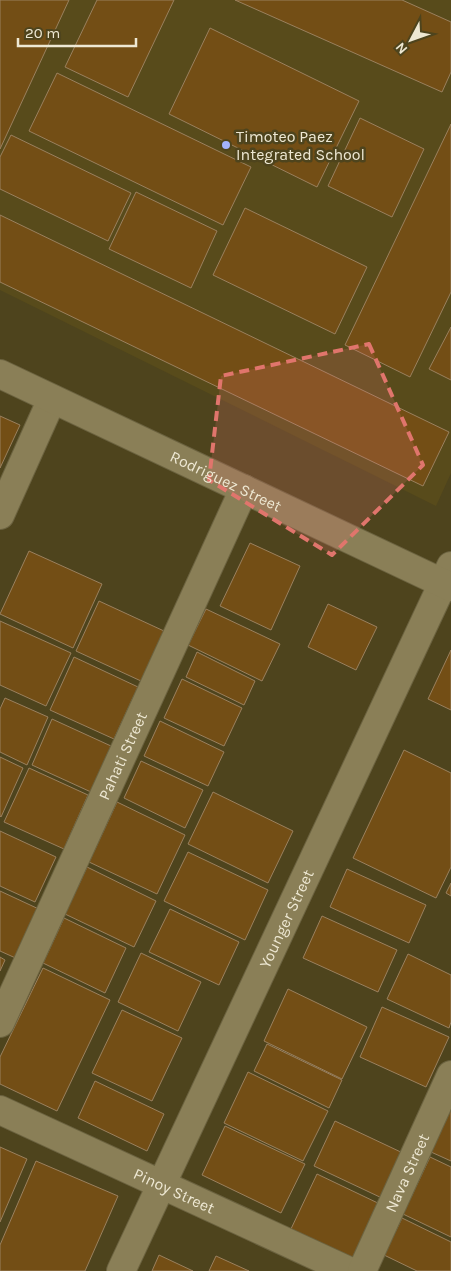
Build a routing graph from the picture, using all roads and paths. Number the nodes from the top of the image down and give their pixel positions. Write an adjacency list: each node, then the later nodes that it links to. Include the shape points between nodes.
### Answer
1 (0, 374): 2 (street, Rodriguez Street)
2 (52, 399): 3 (street, Rodriguez Street); 4 (street)
3 (244, 489): 5 (street, Rodriguez Street); 6 (street, Pahati Street)
4 (0, 516)
5 (448, 579): 9 (street, Younger Street)
6 (0, 1023)
7 (451, 1075): 12 (street, Nava Street)
8 (0, 1110): 9 (street, Pinoy Street)
9 (163, 1185): 10 (street, Younger Street); 11 (street, Pinoy Street)
10 (121, 1271)
11 (349, 1271)
12 (362, 1271)

